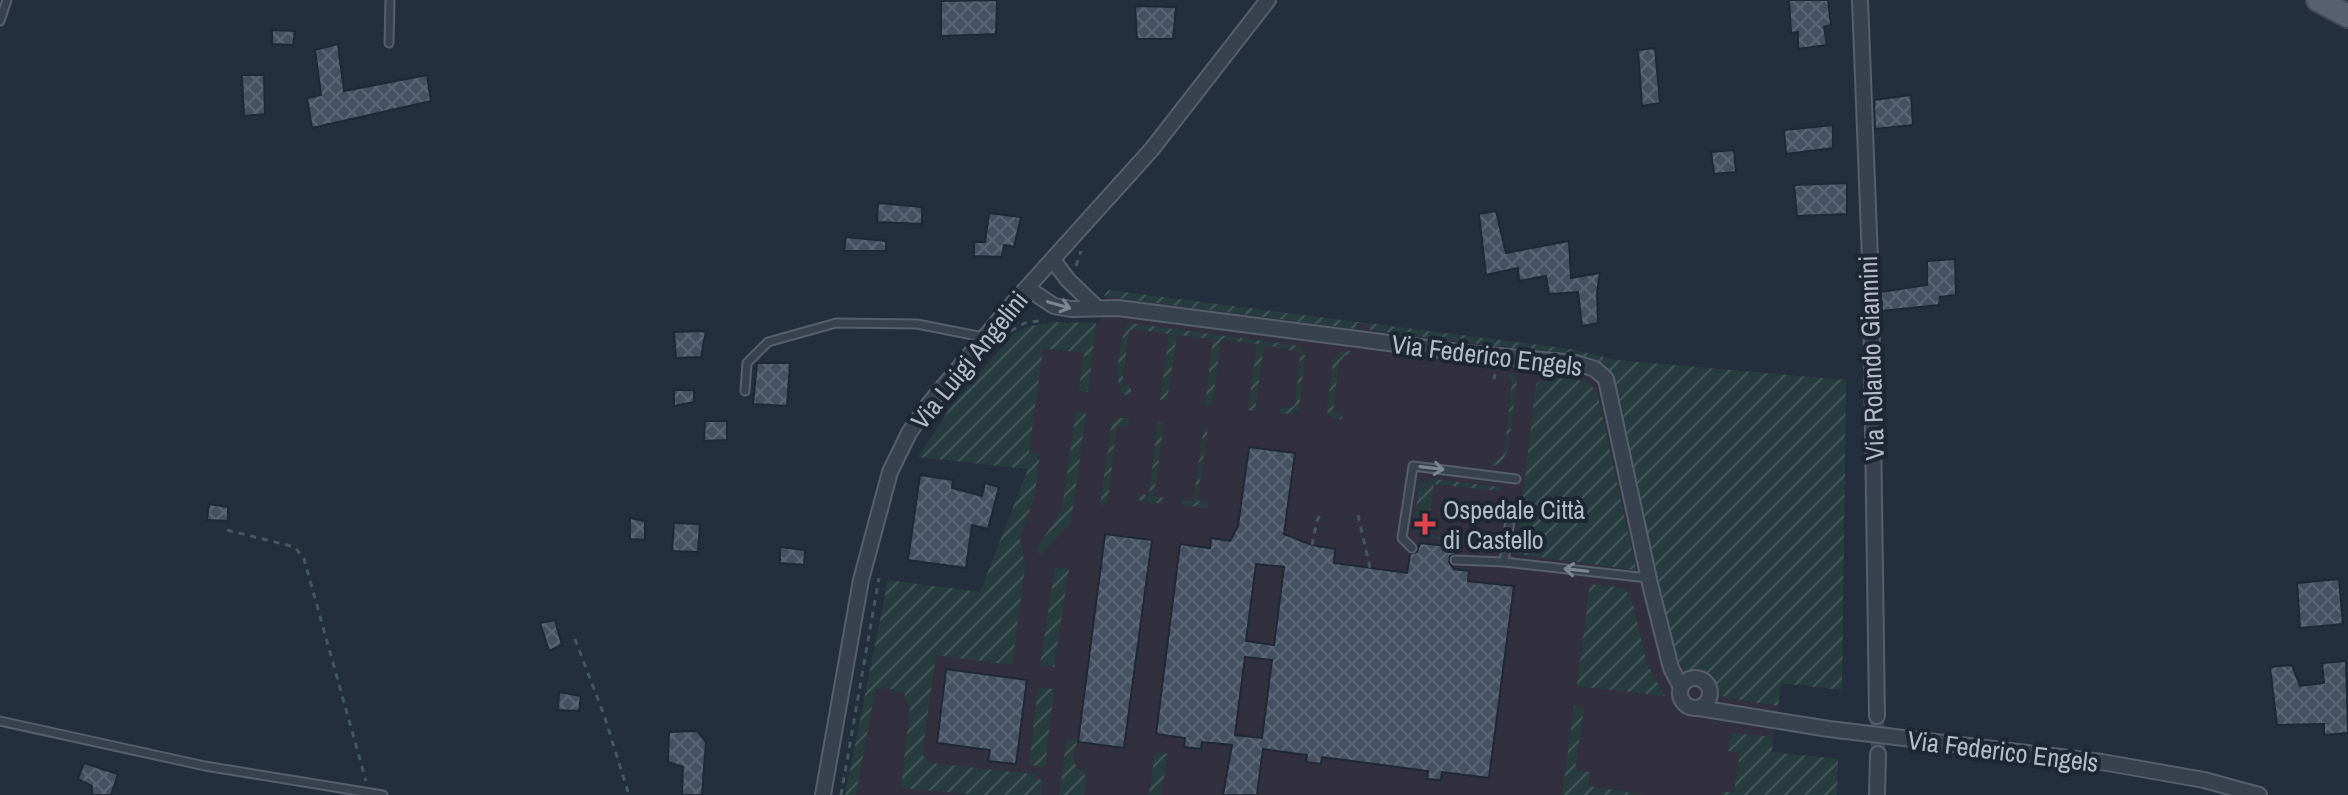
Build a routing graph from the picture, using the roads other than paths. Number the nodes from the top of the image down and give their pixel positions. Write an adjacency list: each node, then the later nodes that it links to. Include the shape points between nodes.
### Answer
1 (7, 0): 7 (lane)
2 (390, 0): 8 (lane)
3 (1268, 0): 9 (street, Via Luigi Angelini, via 1152,149)
4 (1860, 0): 22 (street, Via Rolando Giannini)
5 (2318, 0): 6 (main road)
6 (2348, 16)
7 (0, 21)
8 (389, 43)
9 (1053, 260): 10 (street, Via Luigi Angelini); 11 (street)
10 (1027, 288): 11 (street, Via Federico Engels, one-way to 11, via 1054,306); 12 (street, Via Luigi Angelini)
11 (1096, 307): 19 (street, Via Federico Engels, via 1595,369 1606,379)
12 (985, 338): 13 (lane, via 917,324 836,323 768,342 747,363); 26 (street, Via Luigi Angelini, via 928,405 890,472 861,580)
13 (745, 391)
14 (1516, 479): 16 (lane, one-way to 14, via 1402,538 1413,466)
15 (1510, 520): 18 (lane)
16 (1412, 548)
17 (1455, 560): 18 (lane)
18 (1504, 562): 19 (lane, one-way to 18)
19 (1649, 579): 20 (street, Via Federico Engels, via 1671,668)
20 (1686, 682): 21 (street, via 1682,701 1687,706); 21 (street, via 1700,678 1707,683 1711,690)
21 (1704, 703): 28 (street, Via Federico Engels, via 1741,717 2102,762)
22 (1877, 716)
23 (0, 721): 25 (lane, via 205,766)
24 (1878, 754): 27 (street)
25 (383, 795)
26 (823, 795)
27 (1877, 795)
28 (2259, 795)

